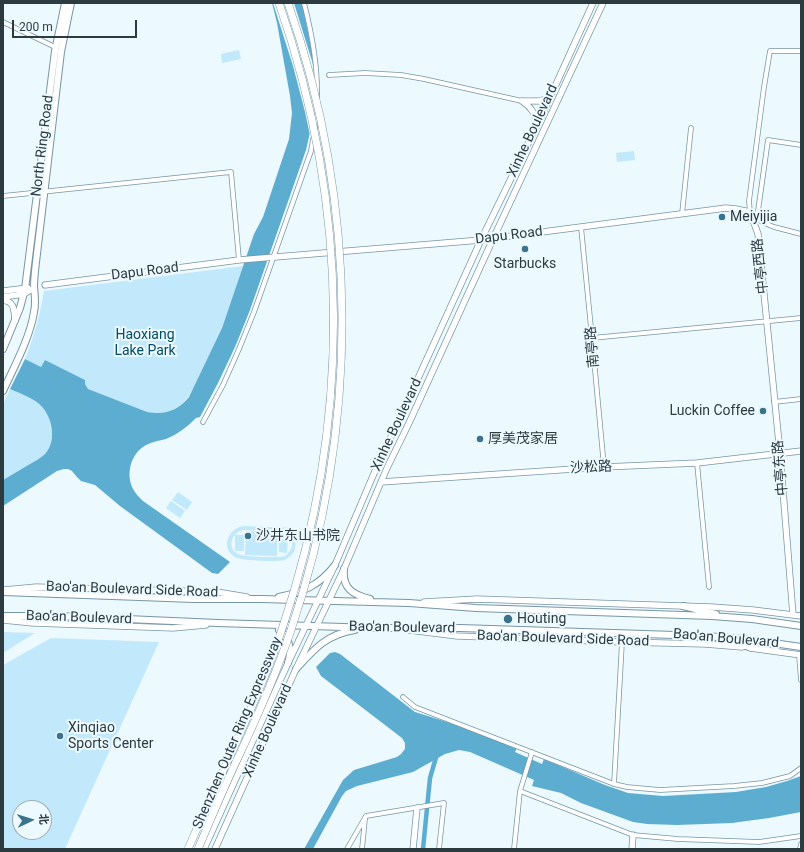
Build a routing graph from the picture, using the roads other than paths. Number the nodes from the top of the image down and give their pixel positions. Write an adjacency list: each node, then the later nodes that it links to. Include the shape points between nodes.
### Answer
1 (65, 3): 9 (main road, North Ring Road)
2 (71, 3): 17 (main road, North Ring Road, via 61,52)
3 (279, 3): 87 (highway, Shenzhen Outer Ring Expressway, bridge, via 310,111 327,204 334,299 329,418 314,511 283,627 258,694)
4 (288, 3): 88 (highway, Shenzhen Outer Ring Expressway, bridge, via 319,109 335,203 342,307 338,418 332,466 306,584 264,703)
5 (304, 3): 26 (street, via 316,70 315,128 311,151)
6 (593, 3): 12 (main road, Xinhe Boulevard)
7 (603, 3): 24 (main road, Xinhe Boulevard)
8 (3, 22): 9 (street)
9 (55, 47): 17 (main road, North Ring Road)
10 (801, 51): 19 (street, via 770,51 749,196)
11 (329, 75): 13 (street, via 365,73 406,76)
12 (549, 98): 13 (main road); 14 (main road, Xinhe Boulevard)
13 (522, 101): 14 (main road, via 534,112)
14 (537, 124): 25 (main road, Xinhe Boulevard)
15 (691, 128): 20 (street)
16 (801, 145): 21 (street, via 768,140)
17 (41, 192): 18 (street); 27 (street, via 231,172); 29 (main road, North Ring Road); 30 (main road, North Ring Road)
18 (3, 196)
19 (750, 212): 20 (main road, Dapu Road, via 726,208); 21 (street); 35 (main road, 中亭西路, via 758,234)
20 (682, 214): 22 (main road, Dapu Road)
21 (757, 218): 23 (street, via 774,227)
22 (581, 227): 24 (main road, Dapu Road); 36 (street, 南亭路)
23 (801, 234)
24 (493, 239): 25 (main road, Dapu Road); 46 (main road, Xinhe Boulevard)
25 (481, 240): 26 (main road, Dapu Road); 47 (main road, Xinhe Boulevard, via 378,464)
26 (270, 257): 27 (main road, Dapu Road); 41 (street, via 240,349)
27 (242, 260): 28 (main road, Dapu Road)
28 (45, 284)
29 (34, 288): 30 (main road); 38 (main road, North Ring Road, via 34,314 27,338)
30 (25, 291): 31 (main road); 32 (main road); 34 (main road, North Ring Road)
31 (3, 292)
32 (3, 298): 34 (main road, via 13,305)
33 (801, 318): 35 (street)
34 (15, 321): 37 (main road, North Ring Road)
35 (766, 321): 36 (street); 40 (main road, 中亭东路)
36 (592, 338): 45 (street, 南亭路)
37 (3, 349)
38 (3, 390)
39 (801, 399): 40 (street)
40 (774, 402): 43 (main road, 中亭东路)
41 (203, 422)
42 (801, 451): 43 (main road, 沙松路)
43 (780, 453): 44 (main road, 沙松路); 57 (main road, 中亭东路)
44 (697, 463): 45 (main road, 沙松路); 49 (street)
45 (604, 467): 46 (main road, 沙松路)
46 (381, 482): 48 (main road, Xinhe Boulevard)
47 (335, 565): 51 (main road, via 320,581 308,588 295,594); 52 (main road, Xinhe Boulevard)
48 (344, 569): 53 (main road, Xinhe Boulevard); 54 (main road, via 345,582 353,593)
49 (709, 587)
50 (3, 591): 51 (main road, Bao'an Boulevard)
51 (270, 599): 52 (main road, Bao'an Boulevard)
52 (318, 601): 53 (main road, Bao'an Boulevard); 64 (main road, Xinhe Boulevard)
53 (328, 601): 54 (main road, Bao'an Boulevard); 65 (main road, Xinhe Boulevard)
54 (386, 602): 55 (main road, Bao'an Boulevard)
55 (409, 603): 56 (main road, via 477,600); 60 (main road, Bao'an Boulevard)
56 (683, 606): 57 (main road); 60 (main road)
57 (794, 615): 59 (main road)
58 (3, 616): 62 (main road, Bao'an Boulevard)
59 (801, 616)
60 (731, 618): 66 (main road, Bao'an Boulevard)
61 (3, 620): 62 (main road, via 173,628)
62 (218, 623): 63 (main road, Bao'an Boulevard)
63 (268, 625): 64 (main road, Bao'an Boulevard); 74 (main road, via 277,628 287,639 290,654)
64 (306, 626): 65 (main road, Bao'an Boulevard); 74 (main road, Xinhe Boulevard)
65 (316, 626): 67 (main road, Bao'an Boulevard); 75 (main road, Xinhe Boulevard)
66 (801, 626)
67 (374, 628): 68 (main road, Bao'an Boulevard); 75 (main road, via 343,632 330,638 315,648)
68 (397, 629): 69 (main road, Bao'an Boulevard, via 460,628); 70 (main road, Bao'an Boulevard Side Road, via 457,636)
69 (705, 636): 71 (main road, Bao'an Boulevard); 72 (main road)
70 (622, 642): 72 (main road, Bao'an Boulevard Side Road); 80 (street)
71 (801, 647)
72 (754, 648): 73 (main road, Bao'an Boulevard Side Road)
73 (800, 655): 76 (street)
74 (288, 664): 89 (main road, Xinhe Boulevard)
75 (296, 669): 90 (main road, Xinhe Boulevard)
76 (801, 680)
77 (403, 697): 78 (street, via 416,707)
78 (532, 752): 80 (street); 81 (street)
79 (801, 768): 80 (street, via 790,776 734,786 660,790)
80 (614, 784)
81 (520, 791): 84 (street); 95 (street)
82 (417, 808): 83 (street); 93 (main road); 94 (street, via 444,803)
83 (366, 816): 91 (street); 92 (street)
84 (633, 835): 85 (street, via 678,840 759,842); 96 (main road)
85 (801, 836)
86 (801, 844): 97 (street)
87 (188, 849)
88 (198, 849)
89 (204, 849)
90 (215, 849)
91 (347, 849)
92 (362, 849)
93 (413, 849)
94 (439, 849)
95 (514, 849)
96 (632, 849)
97 (800, 849)

